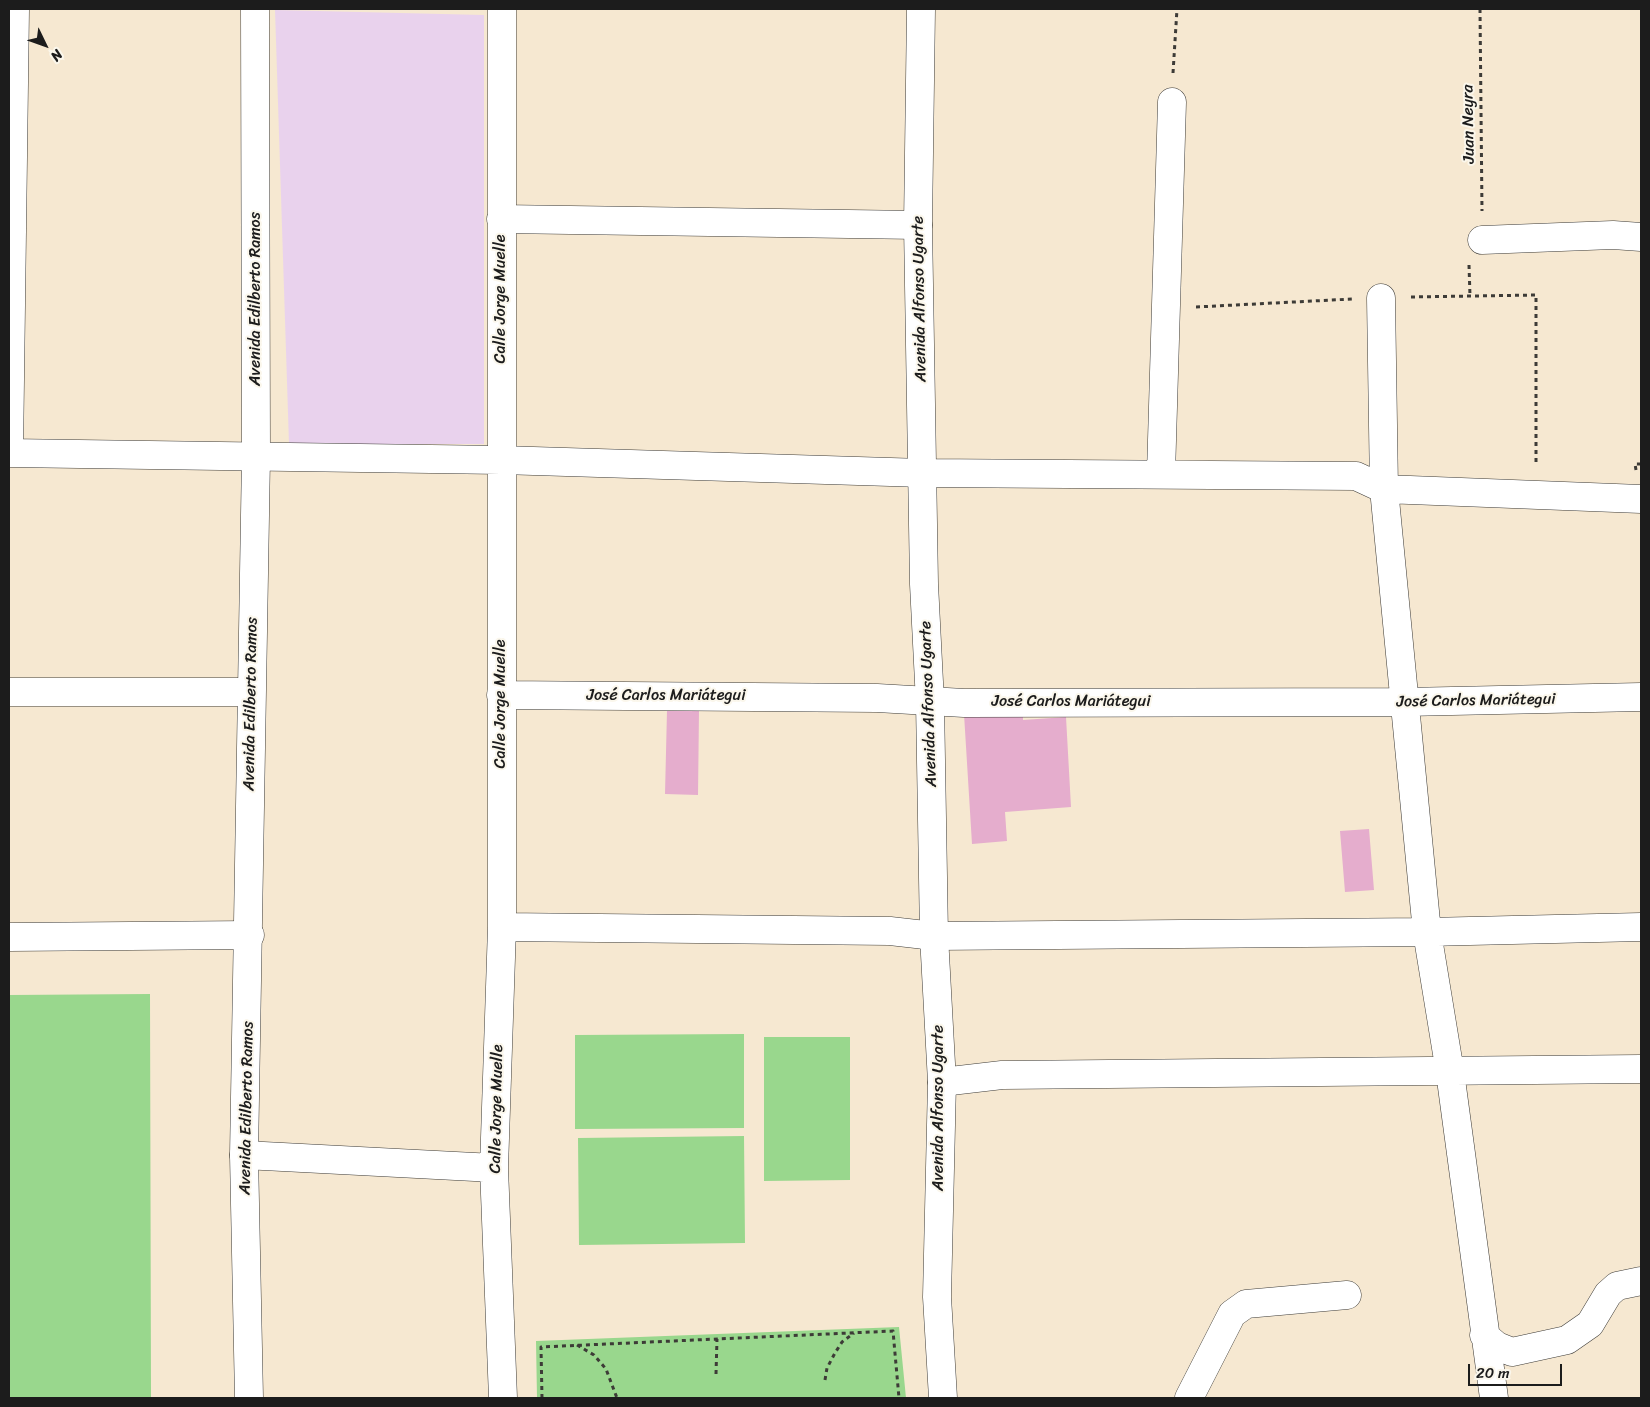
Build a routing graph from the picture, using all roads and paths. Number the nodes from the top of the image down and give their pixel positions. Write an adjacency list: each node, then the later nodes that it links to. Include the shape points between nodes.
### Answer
1 (15, 9): 10 (street)
2 (255, 9): 15 (street, Avenida Edilberto Ramos)
3 (502, 9): 8 (street, Calle Jorge Muelle)
4 (922, 9): 9 (street, Avenida Alfonso Ugarte)
5 (1177, 9): 7 (path)
6 (1480, 9): 12 (path, Juan Neyra)
7 (1172, 102): 18 (street)
8 (501, 219): 9 (street); 16 (street, Calle Jorge Muelle)
9 (918, 225): 17 (street, Avenida Alfonso Ugarte)
10 (11, 226): 15 (street, via 9,452)
11 (1641, 237): 12 (street, via 1613,235)
12 (1482, 240)
13 (1536, 295): 20 (path)
14 (1381, 298): 19 (street)
15 (256, 456): 16 (street); 23 (street, Avenida Edilberto Ramos)
16 (501, 460): 17 (street); 24 (street, Calle Jorge Muelle)
17 (923, 472): 18 (street); 26 (street, Avenida Alfonso Ugarte)
18 (1161, 474): 19 (street, via 1356,476)
19 (1384, 489): 20 (street); 27 (street)
20 (1536, 495): 21 (street)
21 (1641, 499)
22 (9, 692): 23 (street)
23 (251, 692): 31 (street, Avenida Edilberto Ramos)
24 (501, 695): 26 (street, José Carlos Mariátegui, via 877,698); 28 (street, Calle Jorge Muelle)
25 (1641, 697): 27 (street, José Carlos Mariátegui)
26 (930, 702): 27 (street, José Carlos Mariátegui); 32 (street, Avenida Alfonso Ugarte)
27 (1406, 702): 30 (street)
28 (502, 927): 32 (street, via 890,931); 38 (street, Calle Jorge Muelle)
29 (1641, 927): 30 (street)
30 (1427, 932): 32 (street); 35 (street)
31 (250, 935): 33 (street); 37 (street, Avenida Edilberto Ramos)
32 (934, 936): 36 (street, Avenida Alfonso Ugarte)
33 (9, 937)
34 (1641, 1069): 35 (street)
35 (1450, 1072): 36 (street, via 1002,1075); 42 (street)
36 (942, 1082): 52 (street, Avenida Alfonso Ugarte, via 937,1297)
37 (244, 1155): 38 (street); 47 (street, Avenida Edilberto Ramos)
38 (494, 1168): 48 (street, Calle Jorge Muelle)
39 (1641, 1281): 42 (street, via 1617,1286 1608,1294 1590,1324 1567,1340 1512,1352 1497,1346)
40 (1347, 1295): 53 (street, via 1246,1304 1232,1314)
41 (854, 1333): 43 (path); 46 (path, via 834,1354); 51 (path, via 893,1331)
42 (1484, 1335): 54 (street)
43 (717, 1339): 44 (path); 45 (path)
44 (577, 1345): 49 (path, via 541,1347); 50 (path, via 600,1361)
45 (716, 1374)
46 (825, 1380)
47 (249, 1398)
48 (503, 1398)
49 (542, 1398)
50 (617, 1398)
51 (899, 1398)
52 (943, 1398)
53 (1189, 1398)
54 (1494, 1398)

